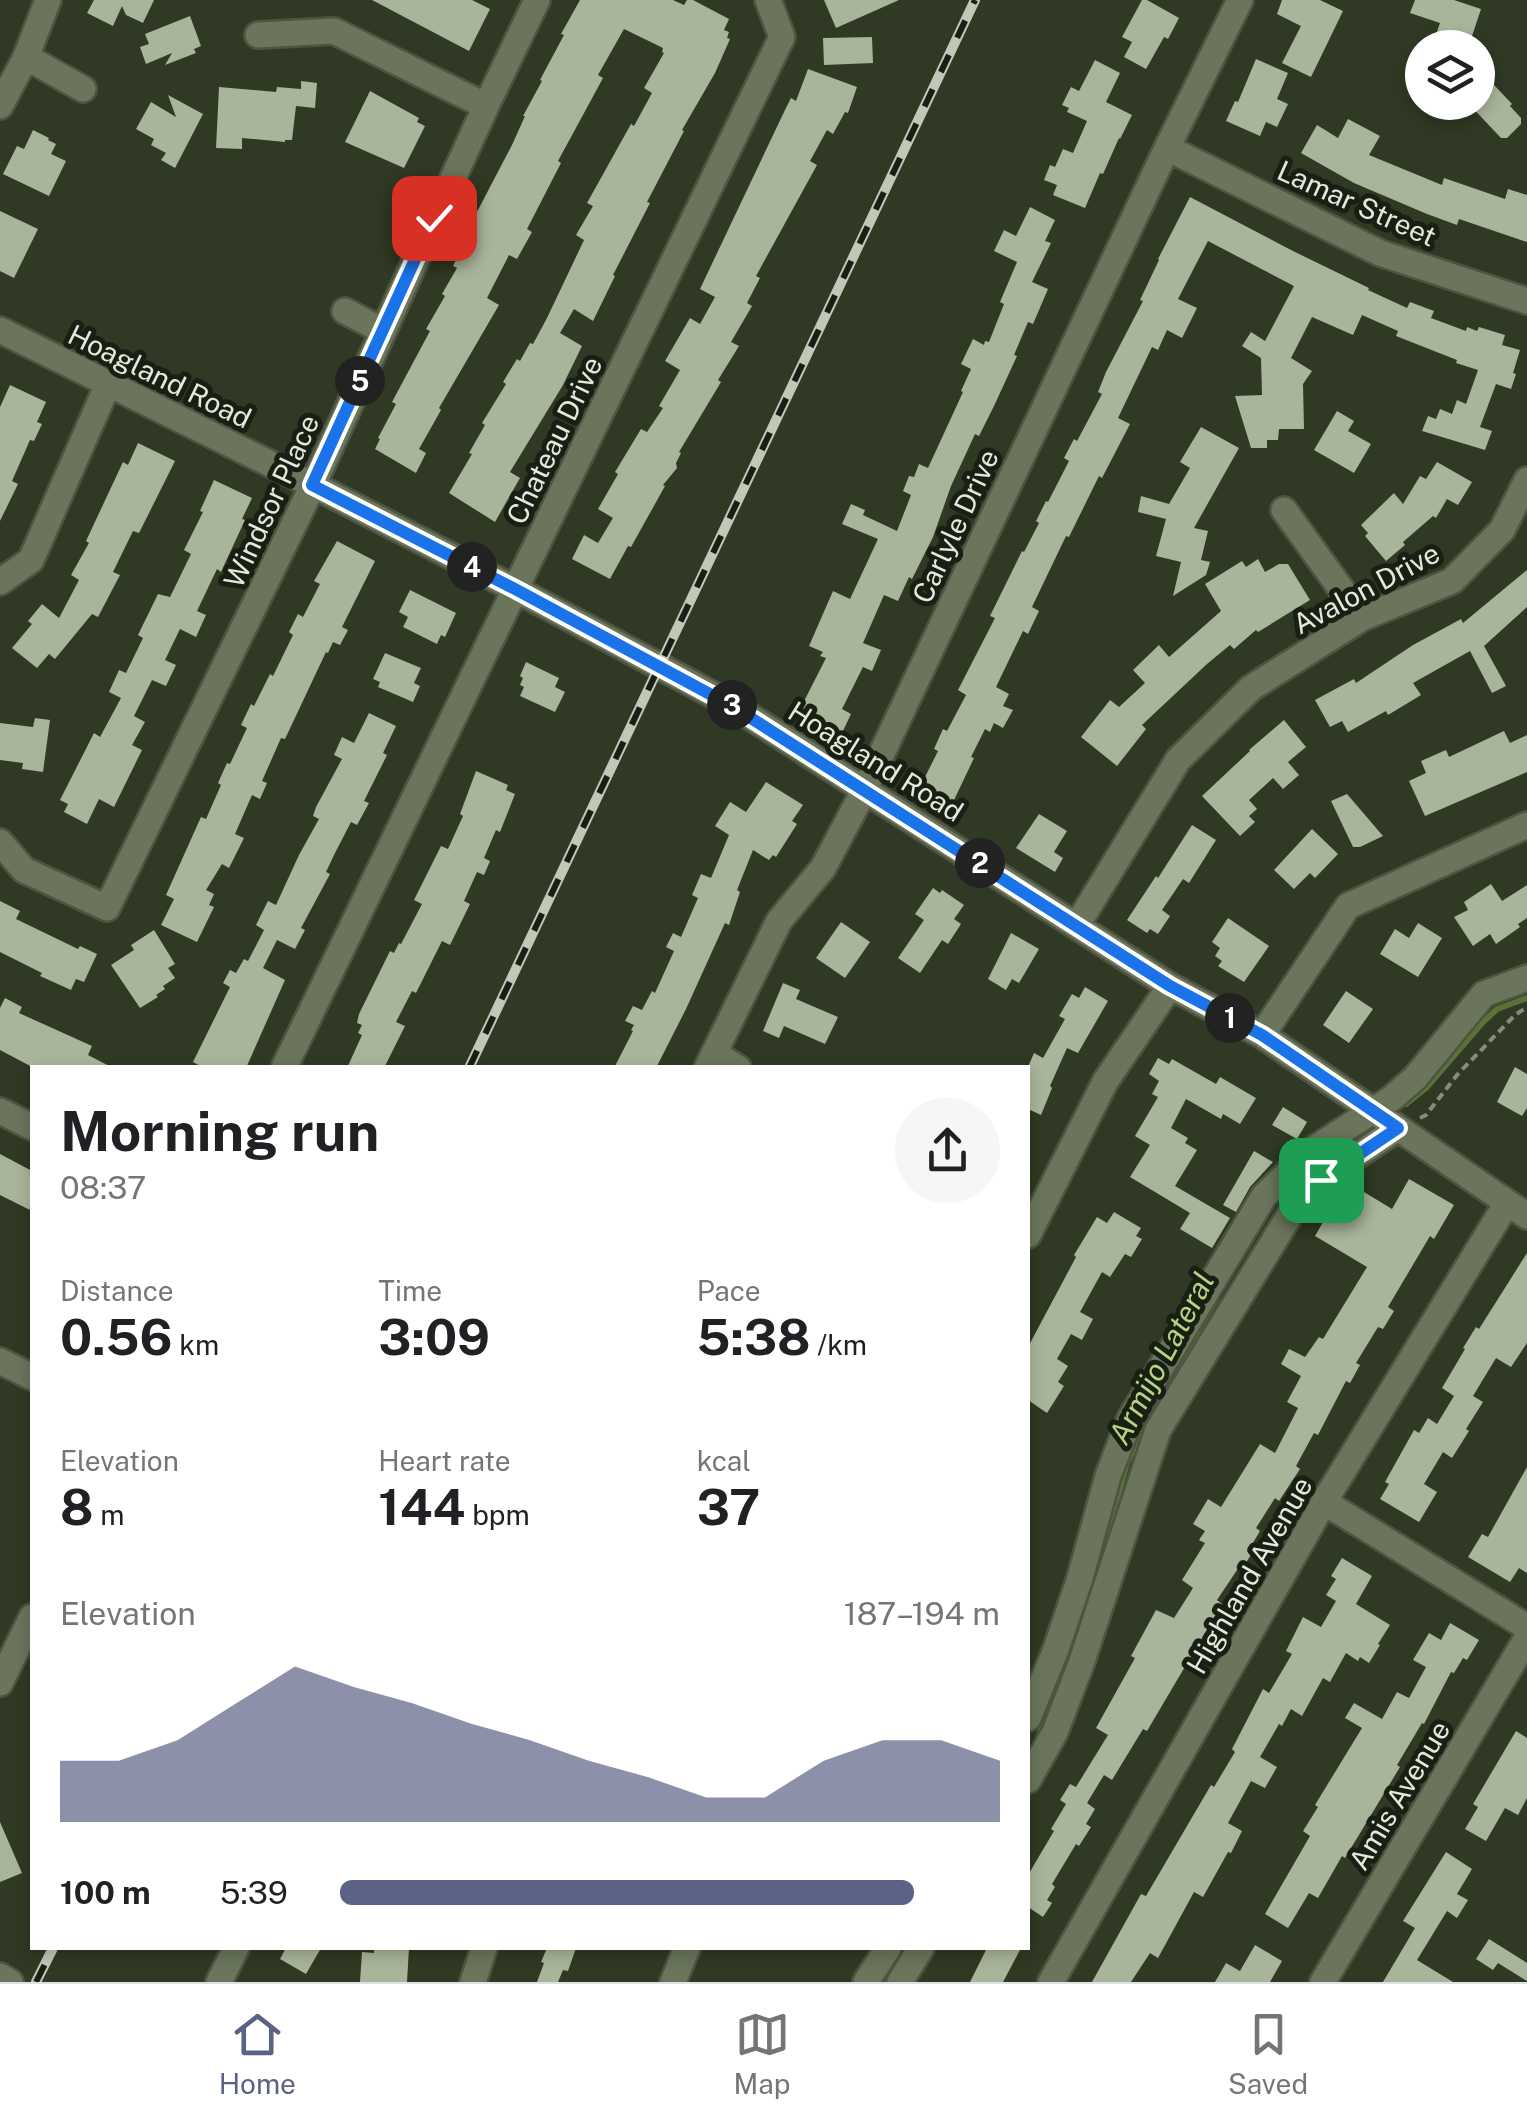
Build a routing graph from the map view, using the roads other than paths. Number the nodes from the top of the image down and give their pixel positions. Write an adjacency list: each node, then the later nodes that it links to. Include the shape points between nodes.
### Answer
1 (48, 0): 6 (street)
2 (537, 0): 9 (street, Windsor Place)
3 (768, 0): 20 (street, Chateau Drive, via 782,37)
4 (1240, 0): 10 (street, Carlyle Drive)
5 (258, 36): 9 (street, via 334,30)
6 (26, 58): 7 (street); 8 (street)
7 (83, 89)
8 (0, 106)
9 (486, 106): 14 (street, Windsor Place)
10 (1167, 148): 11 (street, Lamar Street, via 1380,253); 22 (street, Carlyle Drive)
11 (1527, 301)
12 (345, 311): 14 (street)
13 (0, 330): 15 (street, Hoagland Road)
14 (383, 331): 17 (street, Windsor Place)
15 (108, 384): 17 (street, Hoagland Road); 19 (street, via 31,560)
16 (1527, 480): 21 (street, Avalon Drive, via 1502,530 1452,581)
17 (312, 485): 20 (street, Hoagland Road); 24 (street, Windsor Place, via 108,908 24,870)
18 (1284, 510): 21 (street)
19 (0, 582)
20 (515, 589): 22 (street, Hoagland Road, via 732,706); 30 (street, Chateau Drive)
21 (1362, 618): 25 (street, Avalon Drive, via 1250,688 1178,760)
22 (864, 788): 25 (street, Hoagland Road); 29 (street, Carlyle Drive, via 824,868 779,920)
23 (1527, 825): 28 (street, via 1348,906)
24 (0, 842)
25 (1077, 925): 27 (street, Hoagland Road)
26 (1527, 978): 32 (street, via 1484,994 1415,1078)
27 (1170, 986): 28 (street, Hoagland Road); 36 (street, via 1105,1082)
28 (1262, 1035): 32 (street, Hoagland Road)
29 (711, 1060)
30 (285, 1065)
31 (0, 1111): 33 (street)
32 (1372, 1111): 34 (street, Hoagland Road); 44 (street, via 1300,1158 1264,1196 1130,1420)
33 (30, 1126)
34 (1398, 1128): 35 (street, Hoagland Road); 45 (street, via 1298,1200 1158,1430 1081,1664)
35 (1517, 1210): 39 (street, Highland Avenue)
36 (1030, 1231)
37 (0, 1361): 38 (street)
38 (30, 1375)
39 (1324, 1502): 41 (street); 58 (street, Highland Avenue)
40 (30, 1621): 43 (street)
41 (1527, 1628)
42 (1527, 1638): 59 (street, Amis Avenue)
43 (0, 1682)
44 (1030, 1713)
45 (1030, 1776)
46 (235, 1950): 53 (street)
47 (483, 1950): 54 (street)
48 (686, 1950): 55 (street)
49 (887, 1950): 56 (street)
50 (921, 1950): 57 (street)
51 (0, 1976): 52 (street)
52 (10, 1982)
53 (219, 1982)
54 (473, 1982)
55 (673, 1982)
56 (866, 1982)
57 (900, 1982)
58 (1051, 1982)
59 (1323, 1982)

